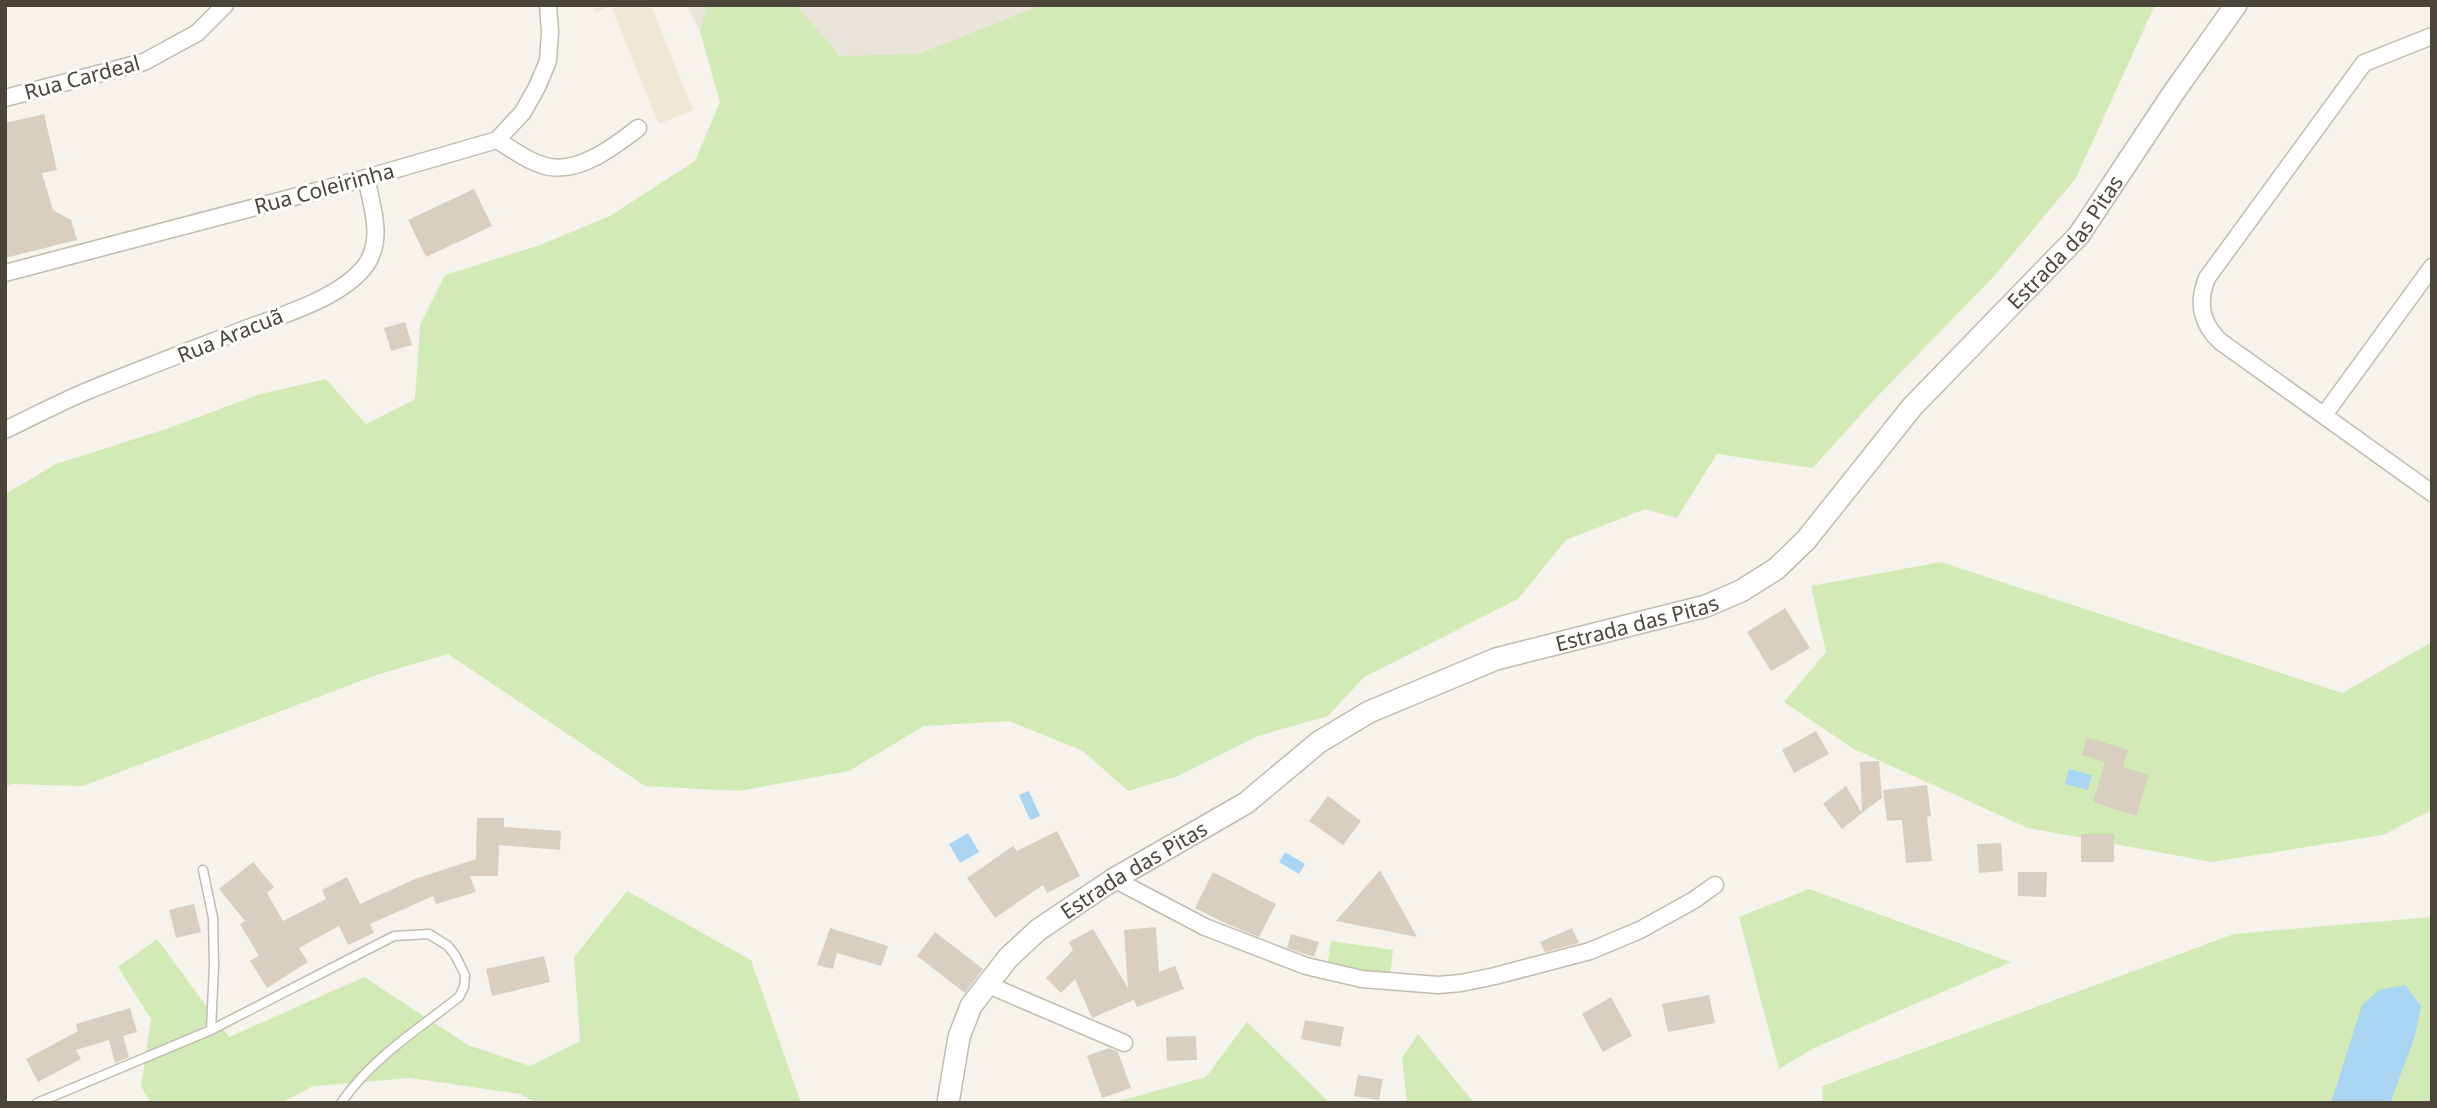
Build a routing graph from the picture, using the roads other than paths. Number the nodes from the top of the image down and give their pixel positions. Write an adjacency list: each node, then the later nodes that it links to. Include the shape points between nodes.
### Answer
1 (225, 5): 5 (street, Rua Cardeal, via 197,33 144,62)
2 (548, 5): 7 (street, via 548,61 523,112)
3 (2236, 5): 15 (street, Estrada das Pitas, via 2079,235 1912,407 1807,540 1776,569 1741,592 1706,606 1496,659 1369,712 1319,742 1246,803)
4 (2432, 36): 11 (street, via 2364,64 2202,289 2202,312 2214,336)
5 (5, 98)
6 (638, 128): 7 (street, via 591,159 568,167 548,167)
7 (497, 140): 8 (street, Rua Coleirinha)
8 (366, 178): 10 (street, Rua Coleirinha); 12 (street, Rua Aracuã, via 374,212 374,247 368,263 353,280 302,306 84,393)
9 (2432, 267): 11 (street)
10 (5, 273)
11 (2324, 415): 13 (street)
12 (5, 430)
13 (2432, 493)
14 (204, 870): 18 (lane, via 213,918)
15 (1114, 879): 16 (street, via 1205,927 1306,965 1362,979 1438,985 1495,976 1590,951 1640,930); 17 (street, Estrada das Pitas, via 1038,930)
16 (1715, 885)
17 (986, 984): 19 (street); 22 (street, Estrada das Pitas, via 959,1037)
18 (211, 1030): 20 (lane); 21 (lane, via 394,936 429,934 456,955 465,975 459,997 379,1058)
19 (1124, 1043)
20 (37, 1103)
21 (341, 1103)
22 (948, 1103)

